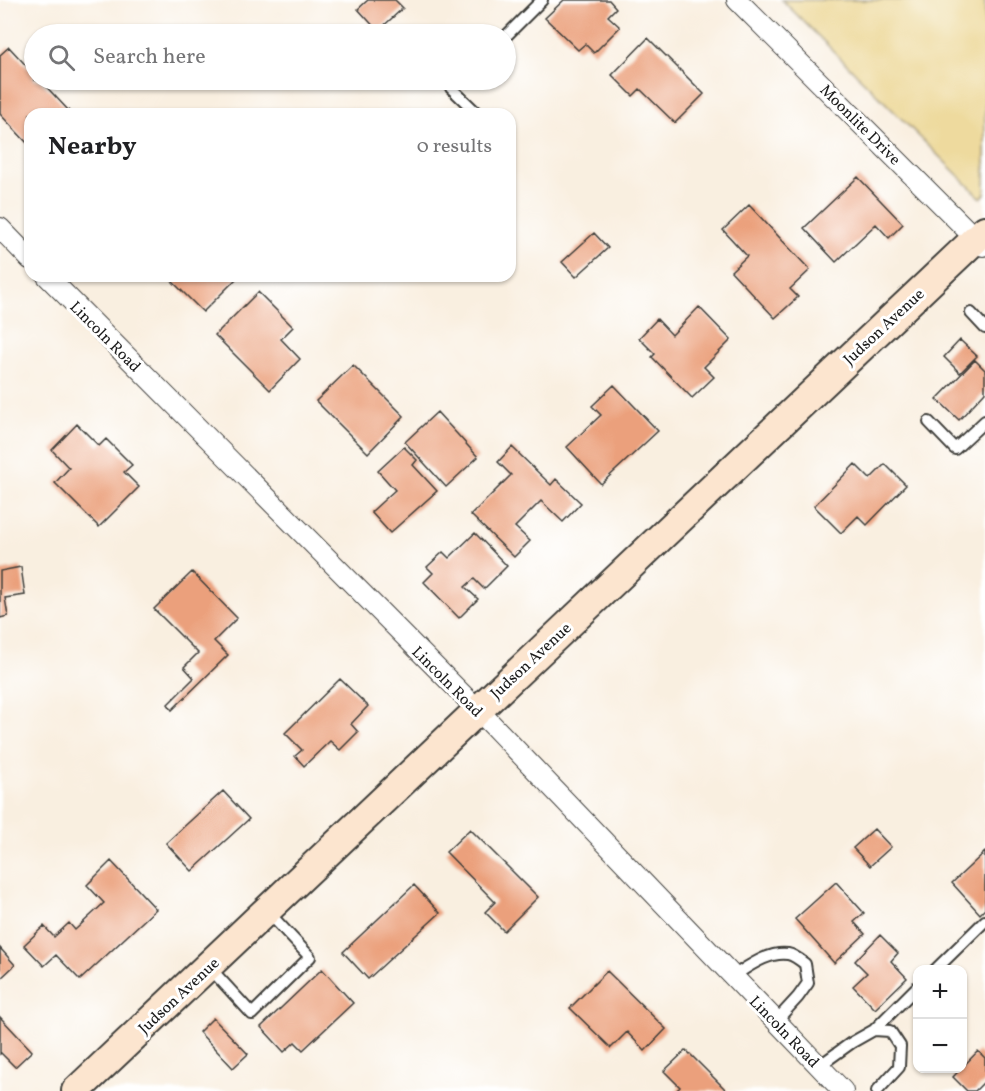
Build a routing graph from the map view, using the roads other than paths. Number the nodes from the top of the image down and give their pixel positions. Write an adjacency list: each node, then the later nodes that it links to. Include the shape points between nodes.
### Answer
1 (542, 0): 3 (lane)
2 (737, 0): 7 (street, Moonlite Drive)
3 (516, 26)
4 (453, 90): 5 (lane)
5 (472, 108)
6 (0, 228): 8 (street)
7 (982, 239): 14 (street, Judson Avenue)
8 (24, 253)
9 (53, 282): 14 (street, Lincoln Road)
10 (971, 313): 11 (lane)
11 (985, 328)
12 (985, 421): 13 (lane, via 955,449)
13 (929, 422)
14 (478, 710): 15 (street, Judson Avenue); 19 (street, Lincoln Road)
15 (267, 912): 18 (street, Judson Avenue); 18 (lane, via 310,957 252,1014)
16 (985, 921): 17 (lane)
17 (939, 965)
18 (208, 967): 24 (street, Judson Avenue)
19 (733, 976): 21 (street, Lincoln Road); 21 (lane, via 777,954 790,954 805,964 808,983)
20 (913, 991): 22 (lane)
21 (776, 1021): 23 (street, Lincoln Road)
22 (874, 1030): 23 (lane); 26 (lane, via 890,1031 900,1046 899,1067)
23 (819, 1066): 25 (street, Lincoln Road)
24 (76, 1091)
25 (843, 1091)
26 (877, 1091)

